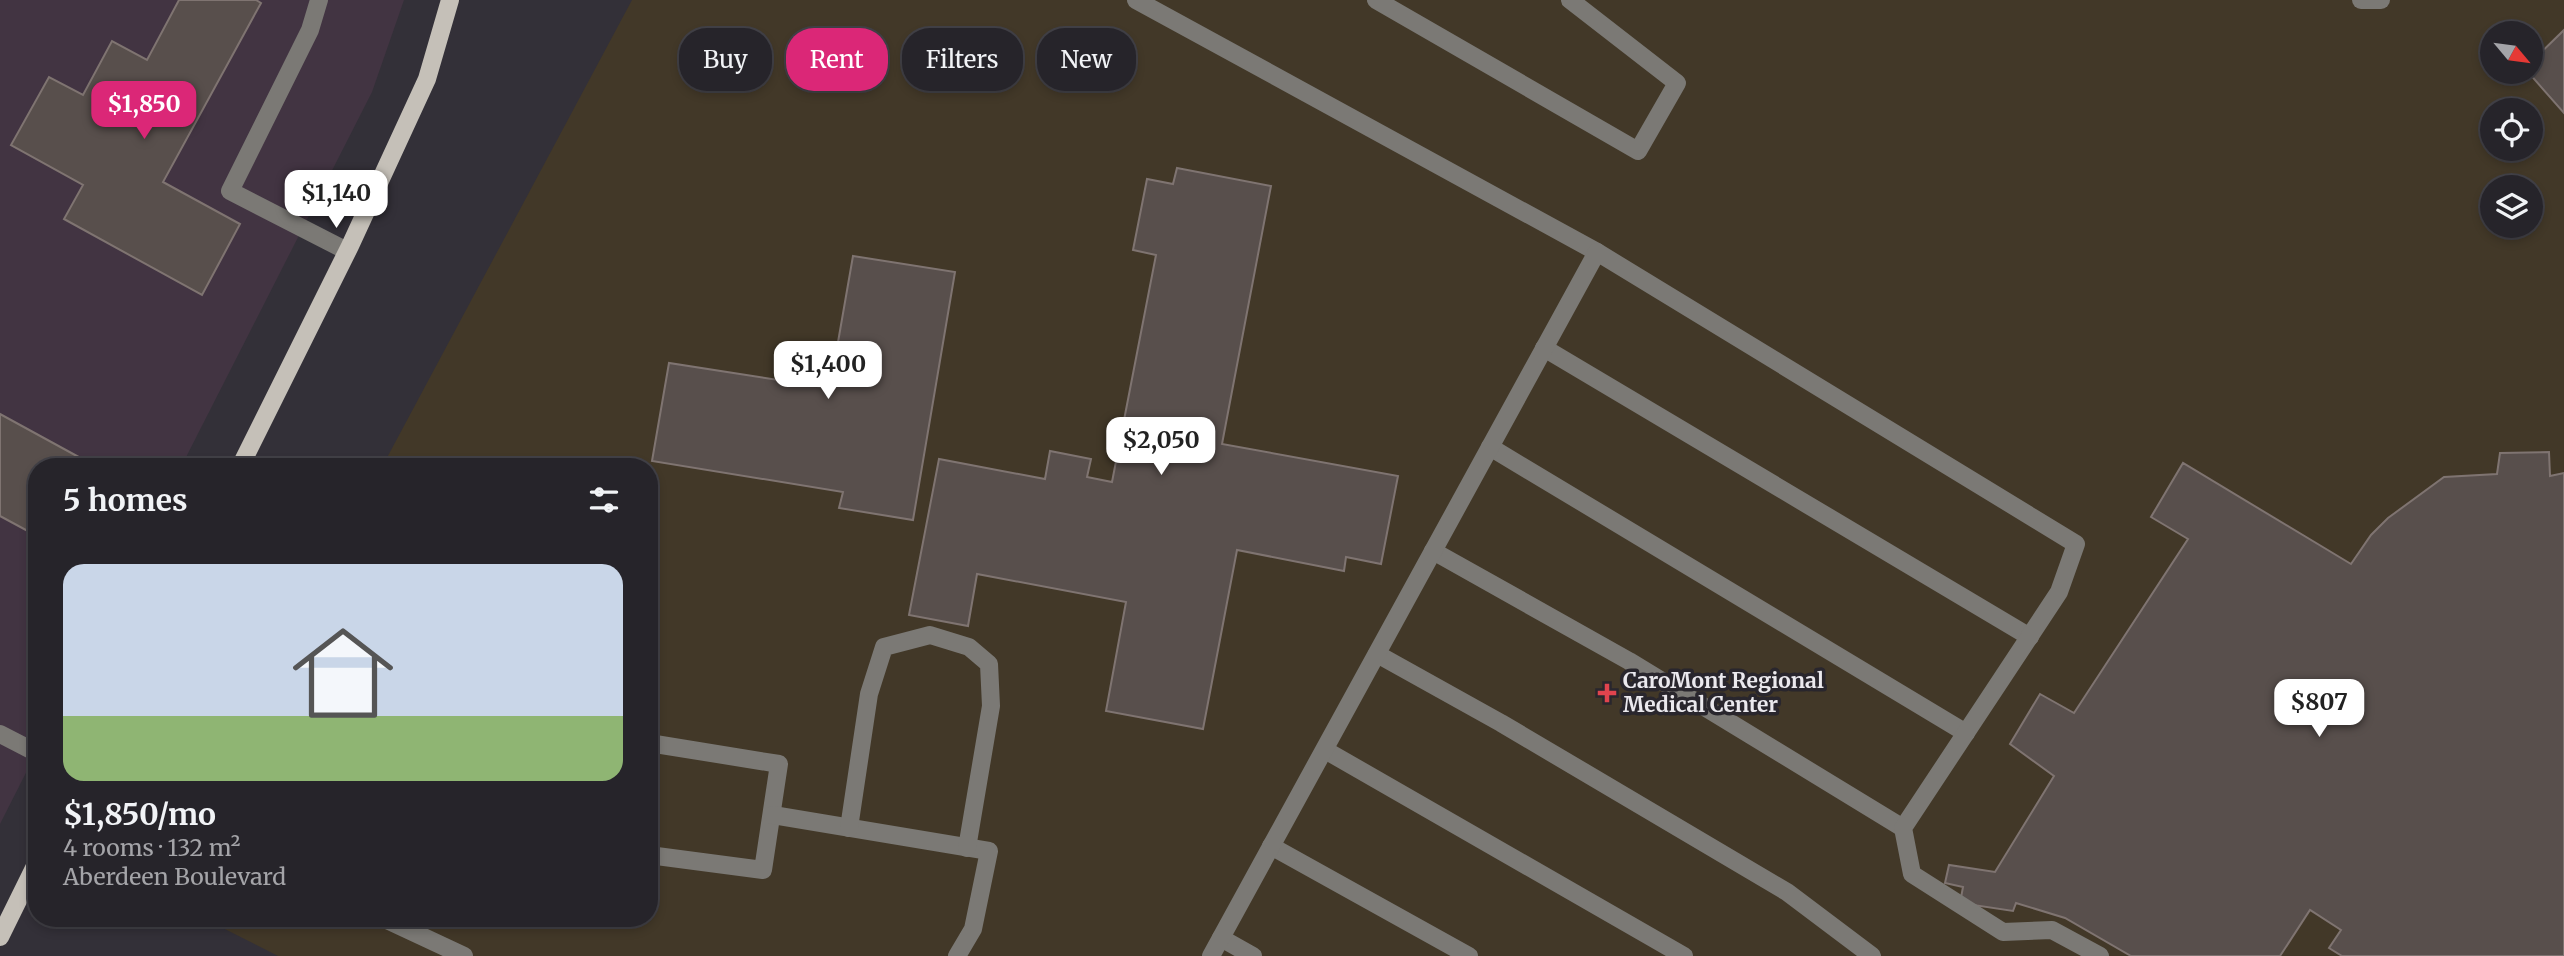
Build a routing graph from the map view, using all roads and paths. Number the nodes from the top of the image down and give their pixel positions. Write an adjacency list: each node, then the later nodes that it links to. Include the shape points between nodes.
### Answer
1 (319, 0): 8 (street, via 310,30 230,191)
2 (450, 0): 8 (main road, via 427,79)
3 (1136, 0): 9 (street)
4 (1376, 0): 5 (street, via 1638,151 1677,83)
5 (1570, 0)
6 (2361, 0): 7 (street)
7 (2381, 0)
8 (347, 251): 12 (main road)
9 (1597, 252): 10 (street); 14 (street, via 2076,544 2059,593)
10 (1544, 348): 11 (street); 14 (street)
11 (1490, 447): 13 (street); 16 (street)
12 (244, 458)
13 (1433, 551): 15 (street); 23 (street, via 1629,661)
14 (2030, 637): 16 (street)
15 (1377, 654): 20 (street); 37 (street, via 1787,892)
16 (1966, 733): 23 (street)
17 (0, 734): 19 (street)
18 (658, 744): 21 (street, via 779,764)
19 (28, 748)
20 (1325, 750): 24 (street); 36 (street)
21 (773, 815): 22 (street); 26 (street, via 763,870)
22 (849, 828): 25 (street); 25 (street, via 869,694 884,647 930,635 969,647 989,664 991,706)
23 (1903, 828): 38 (street, via 1912,874 2003,932 2052,930)
24 (1271, 846): 30 (street); 35 (street)
25 (967, 848): 32 (street, via 989,852 973,929)
26 (658, 856)
27 (28, 880): 29 (main road)
28 (402, 927): 31 (street)
29 (0, 937)
30 (1221, 938): 33 (street); 34 (street)
31 (464, 956)
32 (957, 956)
33 (1211, 956)
34 (1252, 956)
35 (1469, 956)
36 (1684, 956)
37 (1872, 956)
38 (2100, 956)

